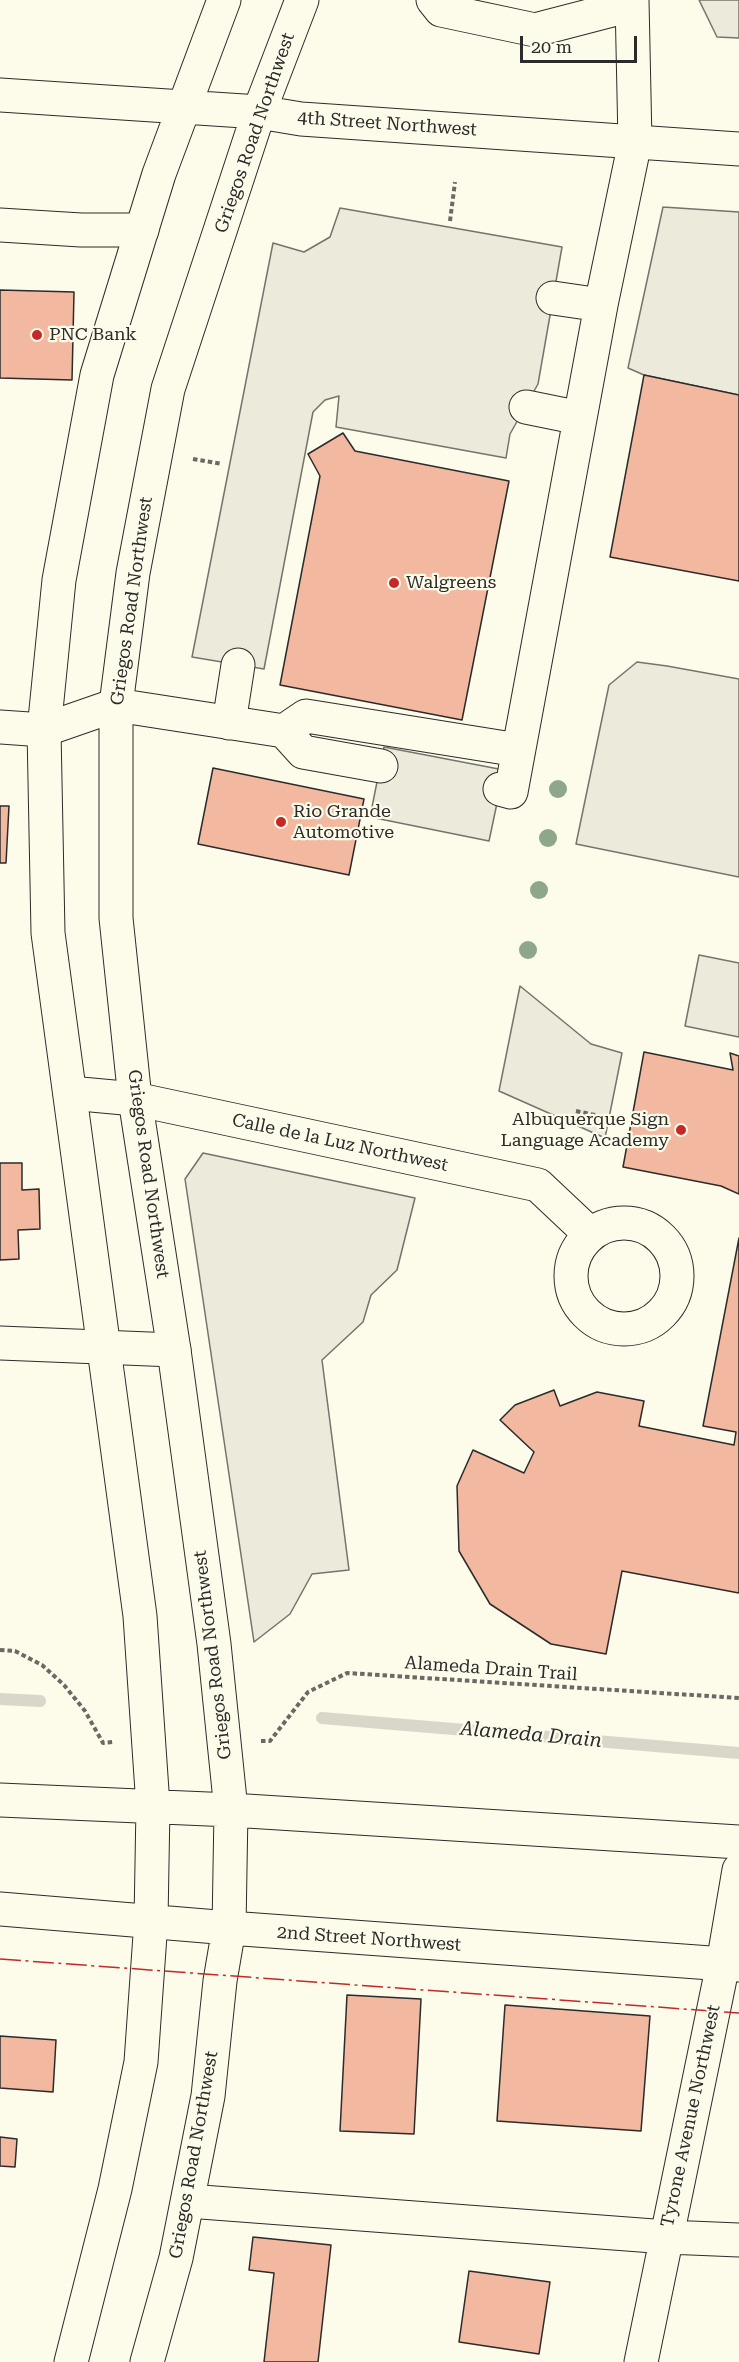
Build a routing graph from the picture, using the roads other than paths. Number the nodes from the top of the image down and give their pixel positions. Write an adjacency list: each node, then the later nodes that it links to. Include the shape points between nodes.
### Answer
1 (224, 0): 6 (main road)
2 (302, 0): 7 (main road, Griegos Road Northwest)
3 (433, 0): 4 (main road, via 441,10 535,30)
4 (631, 2): 8 (main road)
5 (0, 95): 6 (main road, 4th Street Northwest)
6 (183, 107): 7 (main road, 4th Street Northwest); 11 (main road)
7 (259, 112): 8 (main road, 4th Street Northwest, via 302,119); 17 (main road, Griegos Road Northwest, via 168,389 133,573)
8 (634, 142): 9 (main road, 4th Street Northwest); 13 (main road)
9 (739, 149)
10 (0, 225): 11 (main road)
11 (142, 231): 20 (main road, via 97,375 59,580)
12 (553, 298): 13 (main road)
13 (602, 305): 15 (main road)
14 (526, 407): 15 (main road)
15 (580, 418): 22 (main road)
16 (238, 665): 18 (main road)
17 (116, 705): 18 (main road); 20 (main road); 26 (main road, Griegos Road Northwest, via 116,918)
18 (229, 723): 21 (main road)
19 (0, 727): 20 (main road)
20 (44, 730): 25 (main road, via 48,933)
21 (284, 731): 22 (main road, via 306,716); 23 (main road, via 303,752)
22 (518, 750): 24 (main road, via 511,792)
23 (381, 766)
24 (500, 789)
25 (70, 1093): 26 (main road, Calle de la Luz Northwest); 29 (main road)
26 (135, 1099): 27 (main road, Calle de la Luz Northwest, via 538,1185); 30 (main road, Griegos Road Northwest)
27 (590, 1234)
28 (0, 1343): 29 (main road)
29 (103, 1348): 30 (main road); 32 (main road, via 140,1616)
30 (174, 1350): 33 (main road, Griegos Road Northwest, via 214,1644)
31 (0, 1800): 32 (main road)
32 (153, 1806): 33 (main road); 37 (main road)
33 (231, 1810): 34 (main road); 38 (main road, Griegos Road Northwest)
34 (739, 1842)
35 (739, 1870): 39 (main road, Tyrone Avenue Northwest)
36 (0, 1909): 37 (main road, 2nd Street Northwest)
37 (151, 1922): 38 (main road, 2nd Street Northwest); 43 (main road, via 141,2062 115,2188)
38 (229, 1929): 39 (main road, 2nd Street Northwest); 40 (main road, Griegos Road Northwest, via 208,2096)
39 (731, 1964): 41 (main road, Tyrone Avenue Northwest)
40 (188, 2201): 41 (main road); 44 (main road, Griegos Road Northwest)
41 (667, 2237): 42 (main road); 45 (main road, Tyrone Avenue Northwest)
42 (739, 2240)
43 (71, 2362)
44 (147, 2362)
45 (641, 2362)

